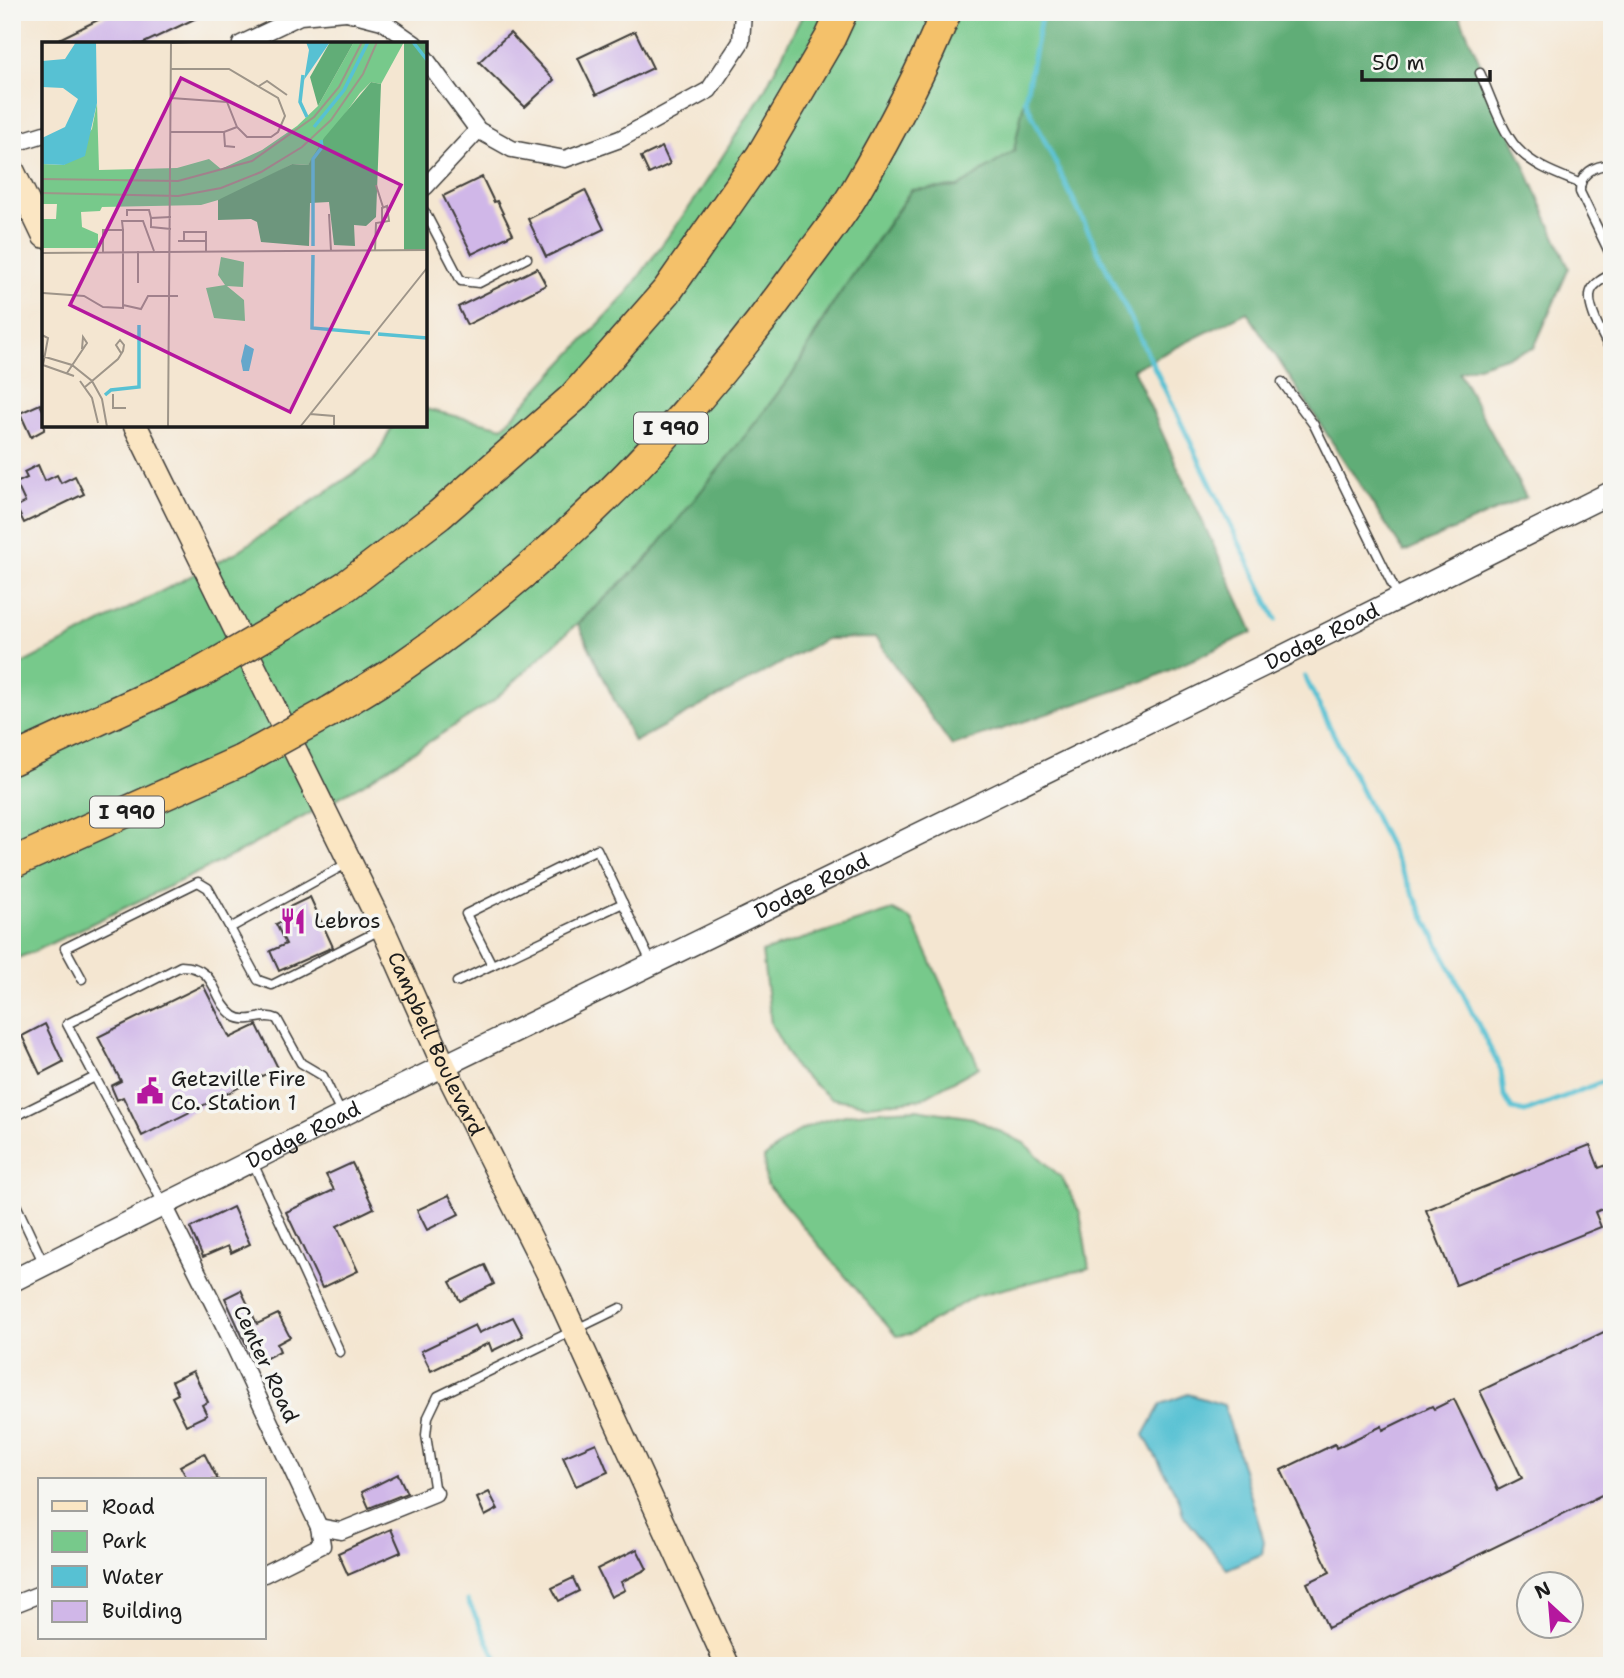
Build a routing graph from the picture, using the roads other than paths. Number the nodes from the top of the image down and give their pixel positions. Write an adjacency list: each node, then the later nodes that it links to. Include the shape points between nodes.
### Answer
1 (346, 12): 5 (street, via 300,16); 6 (street, via 382,21)
2 (743, 12): 9 (street, via 741,42 709,90 620,139 565,159 512,149)
3 (842, 12): 26 (highway, bridge, via 753,167 667,291 573,398 439,515 346,586 200,673)
4 (946, 12): 28 (highway, I 990, bridge, via 925,63 854,194 754,332 634,470 563,539 401,668 329,712 242,760)
5 (246, 42)
6 (412, 42)
7 (427, 61): 9 (street)
8 (1480, 73): 14 (lane, via 1516,147 1541,167)
9 (478, 130): 15 (street)
10 (42, 135): 11 (street)
11 (12, 144)
12 (1612, 165): 14 (lane, via 1592,169)
13 (12, 169): 17 (main road)
14 (1579, 183): 19 (lane)
15 (427, 185)
16 (427, 216): 18 (lane, via 461,281 479,283)
17 (42, 232)
18 (527, 258)
19 (1612, 258)
20 (1612, 274): 21 (lane, via 1591,290 1589,299)
21 (1612, 354)
22 (1282, 382): 25 (lane, via 1314,425)
23 (136, 427): 27 (main road, Campbell Boulevard)
24 (1612, 492): 25 (street, Dodge Road)
25 (1399, 598): 33 (street, Dodge Road)
26 (12, 761)
27 (350, 861): 30 (lane); 31 (main road, Campbell Boulevard)
28 (12, 863)
29 (623, 903): 32 (lane); 32 (lane, via 597,849 466,914); 33 (lane)
30 (229, 928): 31 (lane, via 258,980 272,985); 34 (lane, via 208,888 198,882 65,948)
31 (383, 929): 36 (main road, Campbell Boulevard)
32 (492, 965): 35 (lane)
33 (653, 965): 36 (street, Dodge Road)
34 (82, 979)
35 (457, 982)
36 (444, 1066): 38 (street, Dodge Road); 46 (main road, Campbell Boulevard)
37 (95, 1077): 38 (lane, via 67,1024 181,966 192,966 212,981 235,1017 276,1019 302,1063 323,1076); 39 (lane); 42 (lane)
38 (342, 1115): 40 (street, Dodge Road)
39 (12, 1118)
40 (252, 1160): 42 (street, Dodge Road); 47 (lane)
41 (12, 1196): 43 (lane)
42 (164, 1205): 43 (street, Dodge Road); 49 (street, Center Road)
43 (44, 1265): 44 (street, Dodge Road)
44 (12, 1281)
45 (620, 1308): 46 (lane)
46 (573, 1330): 48 (lane, via 438,1396 426,1435); 53 (main road, Campbell Boulevard)
47 (341, 1352)
48 (435, 1493): 49 (street, via 341,1531)
49 (319, 1527): 50 (street, Center Road, via 322,1545)
50 (266, 1573)
51 (38, 1595): 52 (street)
52 (12, 1605)
53 (728, 1666)

